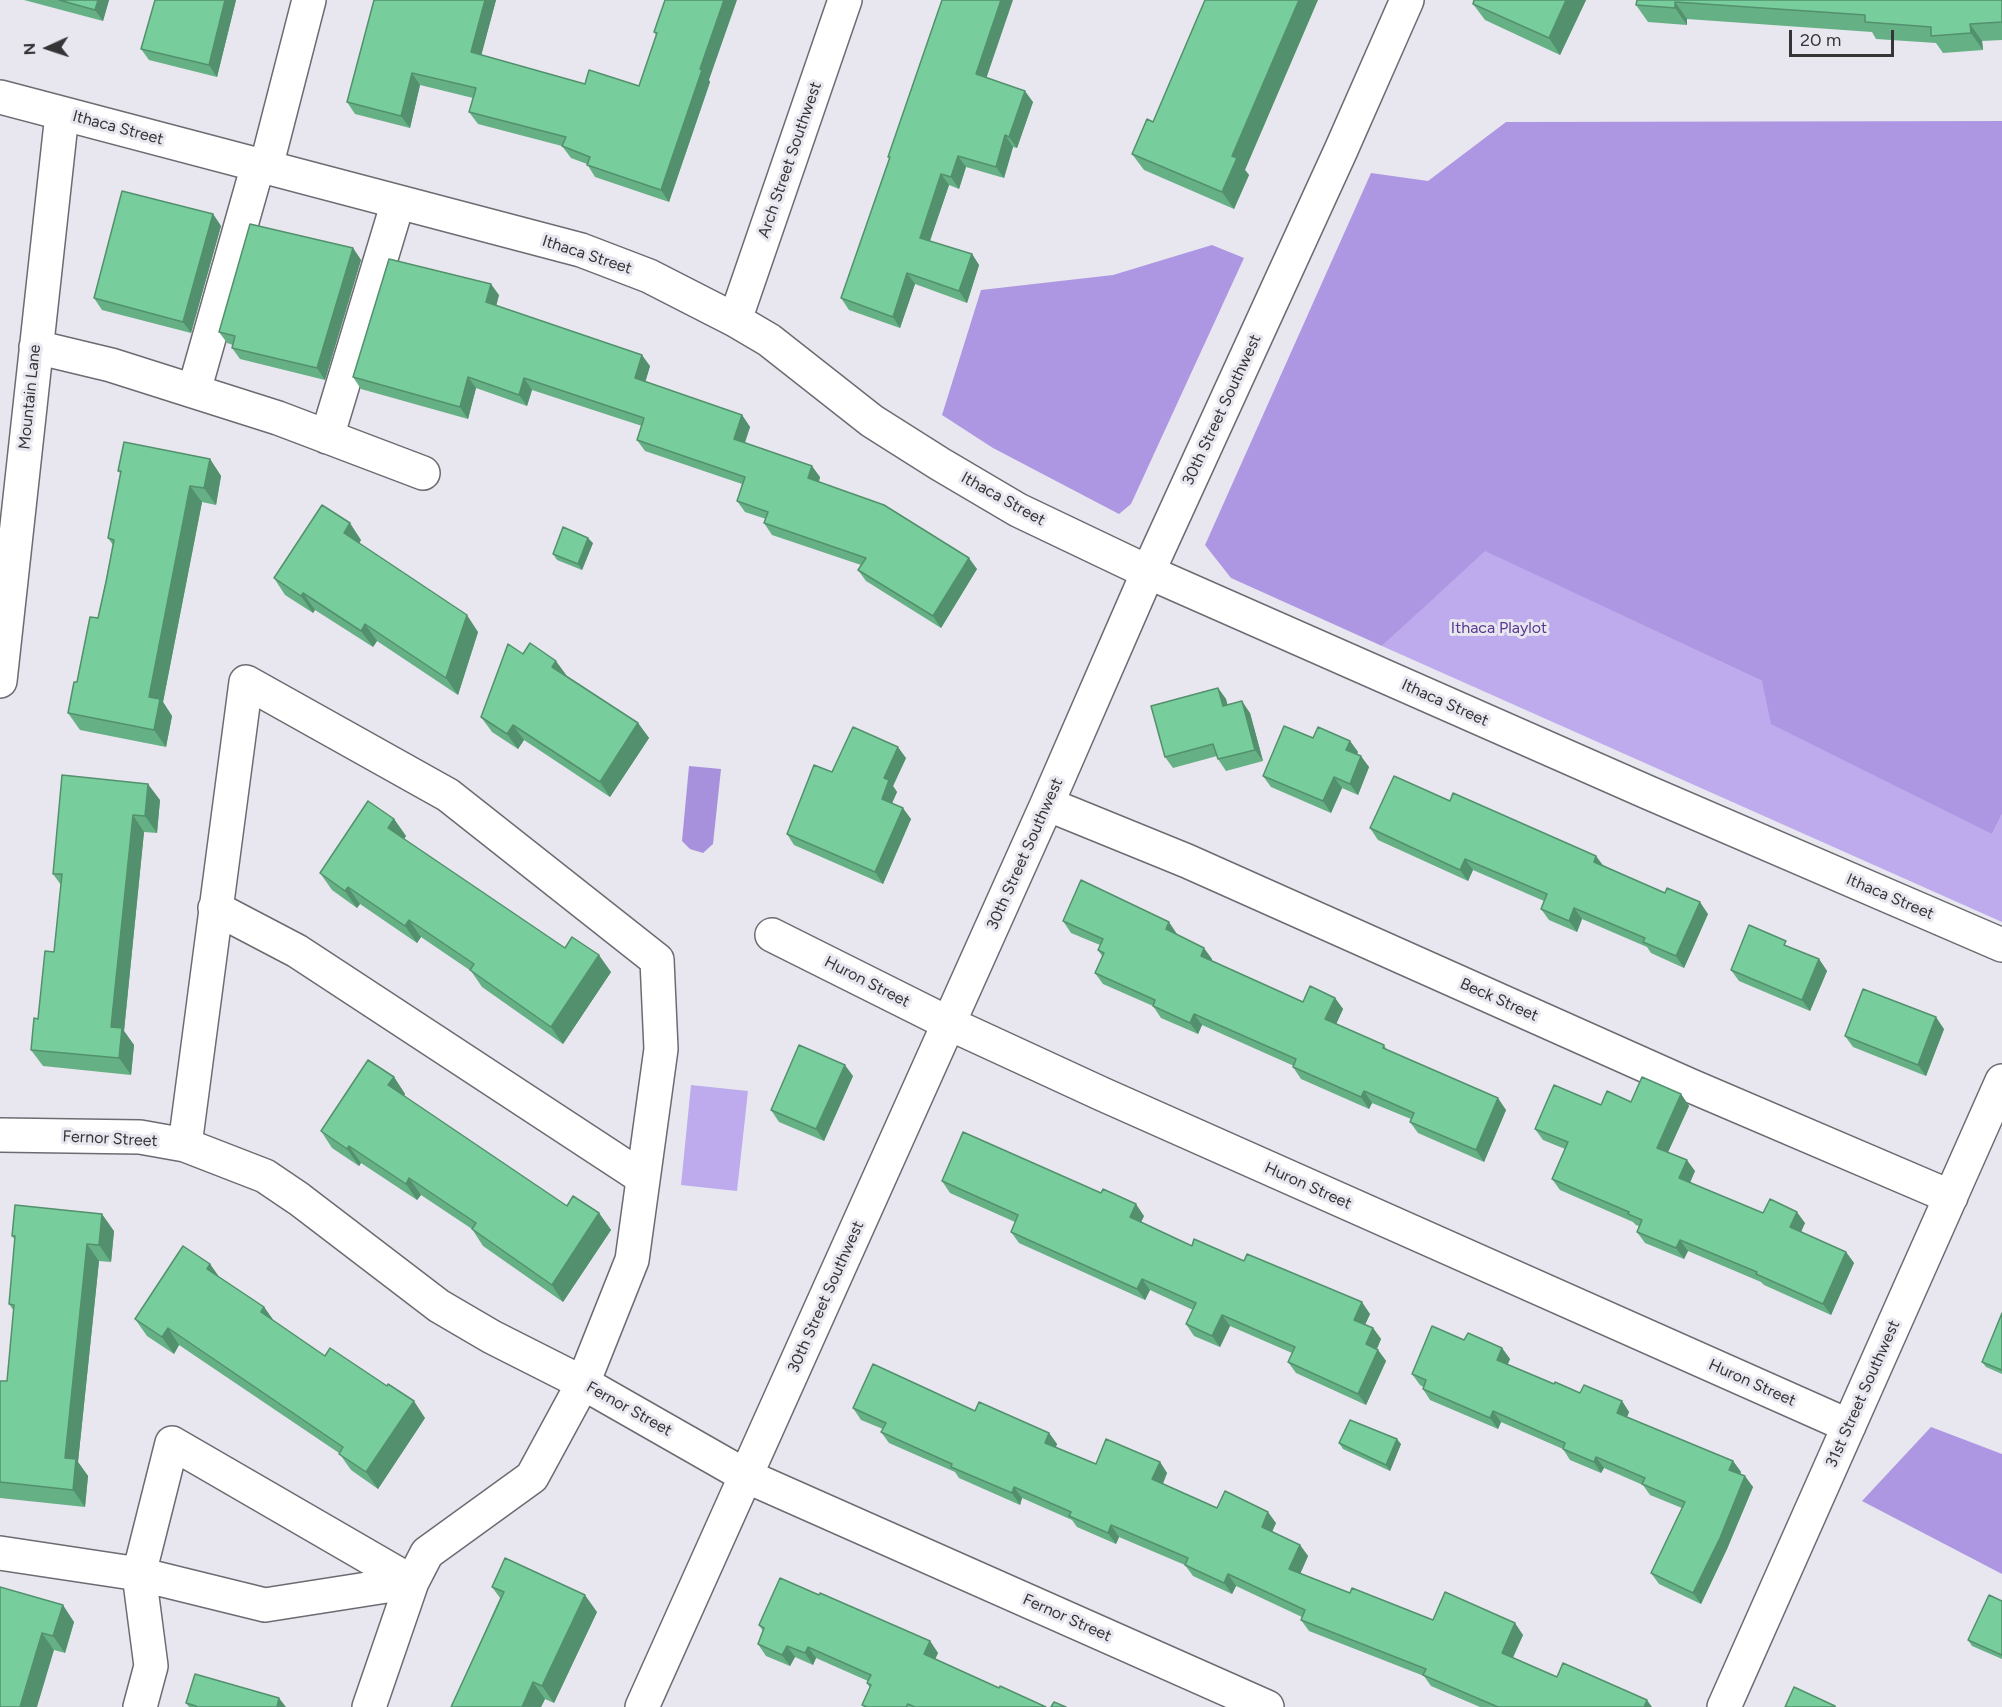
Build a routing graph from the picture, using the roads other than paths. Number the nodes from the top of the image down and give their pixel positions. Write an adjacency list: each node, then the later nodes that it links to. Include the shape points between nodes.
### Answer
1 (309, 0): 6 (street)
2 (845, 0): 8 (street, Arch Street Southwest)
3 (1407, 0): 13 (street, 30th Street Southwest)
4 (0, 98): 5 (street, Ithaca Street)
5 (62, 114): 6 (street, Ithaca Street); 9 (street, Mountain Lane)
6 (262, 166): 7 (street, Ithaca Street); 10 (street)
7 (398, 202): 8 (street, Ithaca Street, via 581,250 649,276); 11 (street)
8 (735, 320): 13 (street, Ithaca Street, via 769,340 872,422 940,464 1018,510)
9 (36, 347): 10 (street); 14 (street, Mountain Lane)
10 (194, 391): 11 (street)
11 (327, 437): 12 (street)
12 (423, 473)
13 (1148, 572): 16 (street, 30th Street Southwest); 19 (street, Ithaca Street)
14 (4, 606): 15 (street, Mountain Lane)
15 (0, 681)
16 (1047, 804): 20 (street, 30th Street Southwest); 25 (street, Beck Street, via 1187,861)
17 (216, 908): 23 (street); 24 (street, via 297,951); 24 (street, via 246,682 448,795 657,960 661,1049)
18 (772, 935): 20 (street, Huron Street)
19 (2002, 945)
20 (948, 1023): 27 (street, Huron Street); 28 (street, 30th Street Southwest)
21 (2002, 1081): 25 (street, 31st Street Southwest)
22 (0, 1135): 23 (street, Fernor Street, via 140,1137)
23 (185, 1145): 26 (street, Fernor Street, via 265,1176 439,1306)
24 (643, 1178): 26 (street, via 632,1260)
25 (1951, 1197): 27 (street, 31st Street Southwest)
26 (584, 1383): 28 (street, Fernor Street); 31 (street, via 532,1476 427,1553)
27 (1849, 1426): 36 (street, 31st Street Southwest)
28 (746, 1476): 34 (street, 30th Street Southwest); 35 (street, Fernor Street)
29 (0, 1552): 30 (street)
30 (139, 1574): 31 (street, via 265,1605); 31 (street, via 172,1443); 32 (street, via 151,1666)
31 (412, 1582): 33 (street)
32 (140, 1707)
33 (369, 1707)
34 (642, 1707)
35 (1267, 1707)
36 (1724, 1707)

